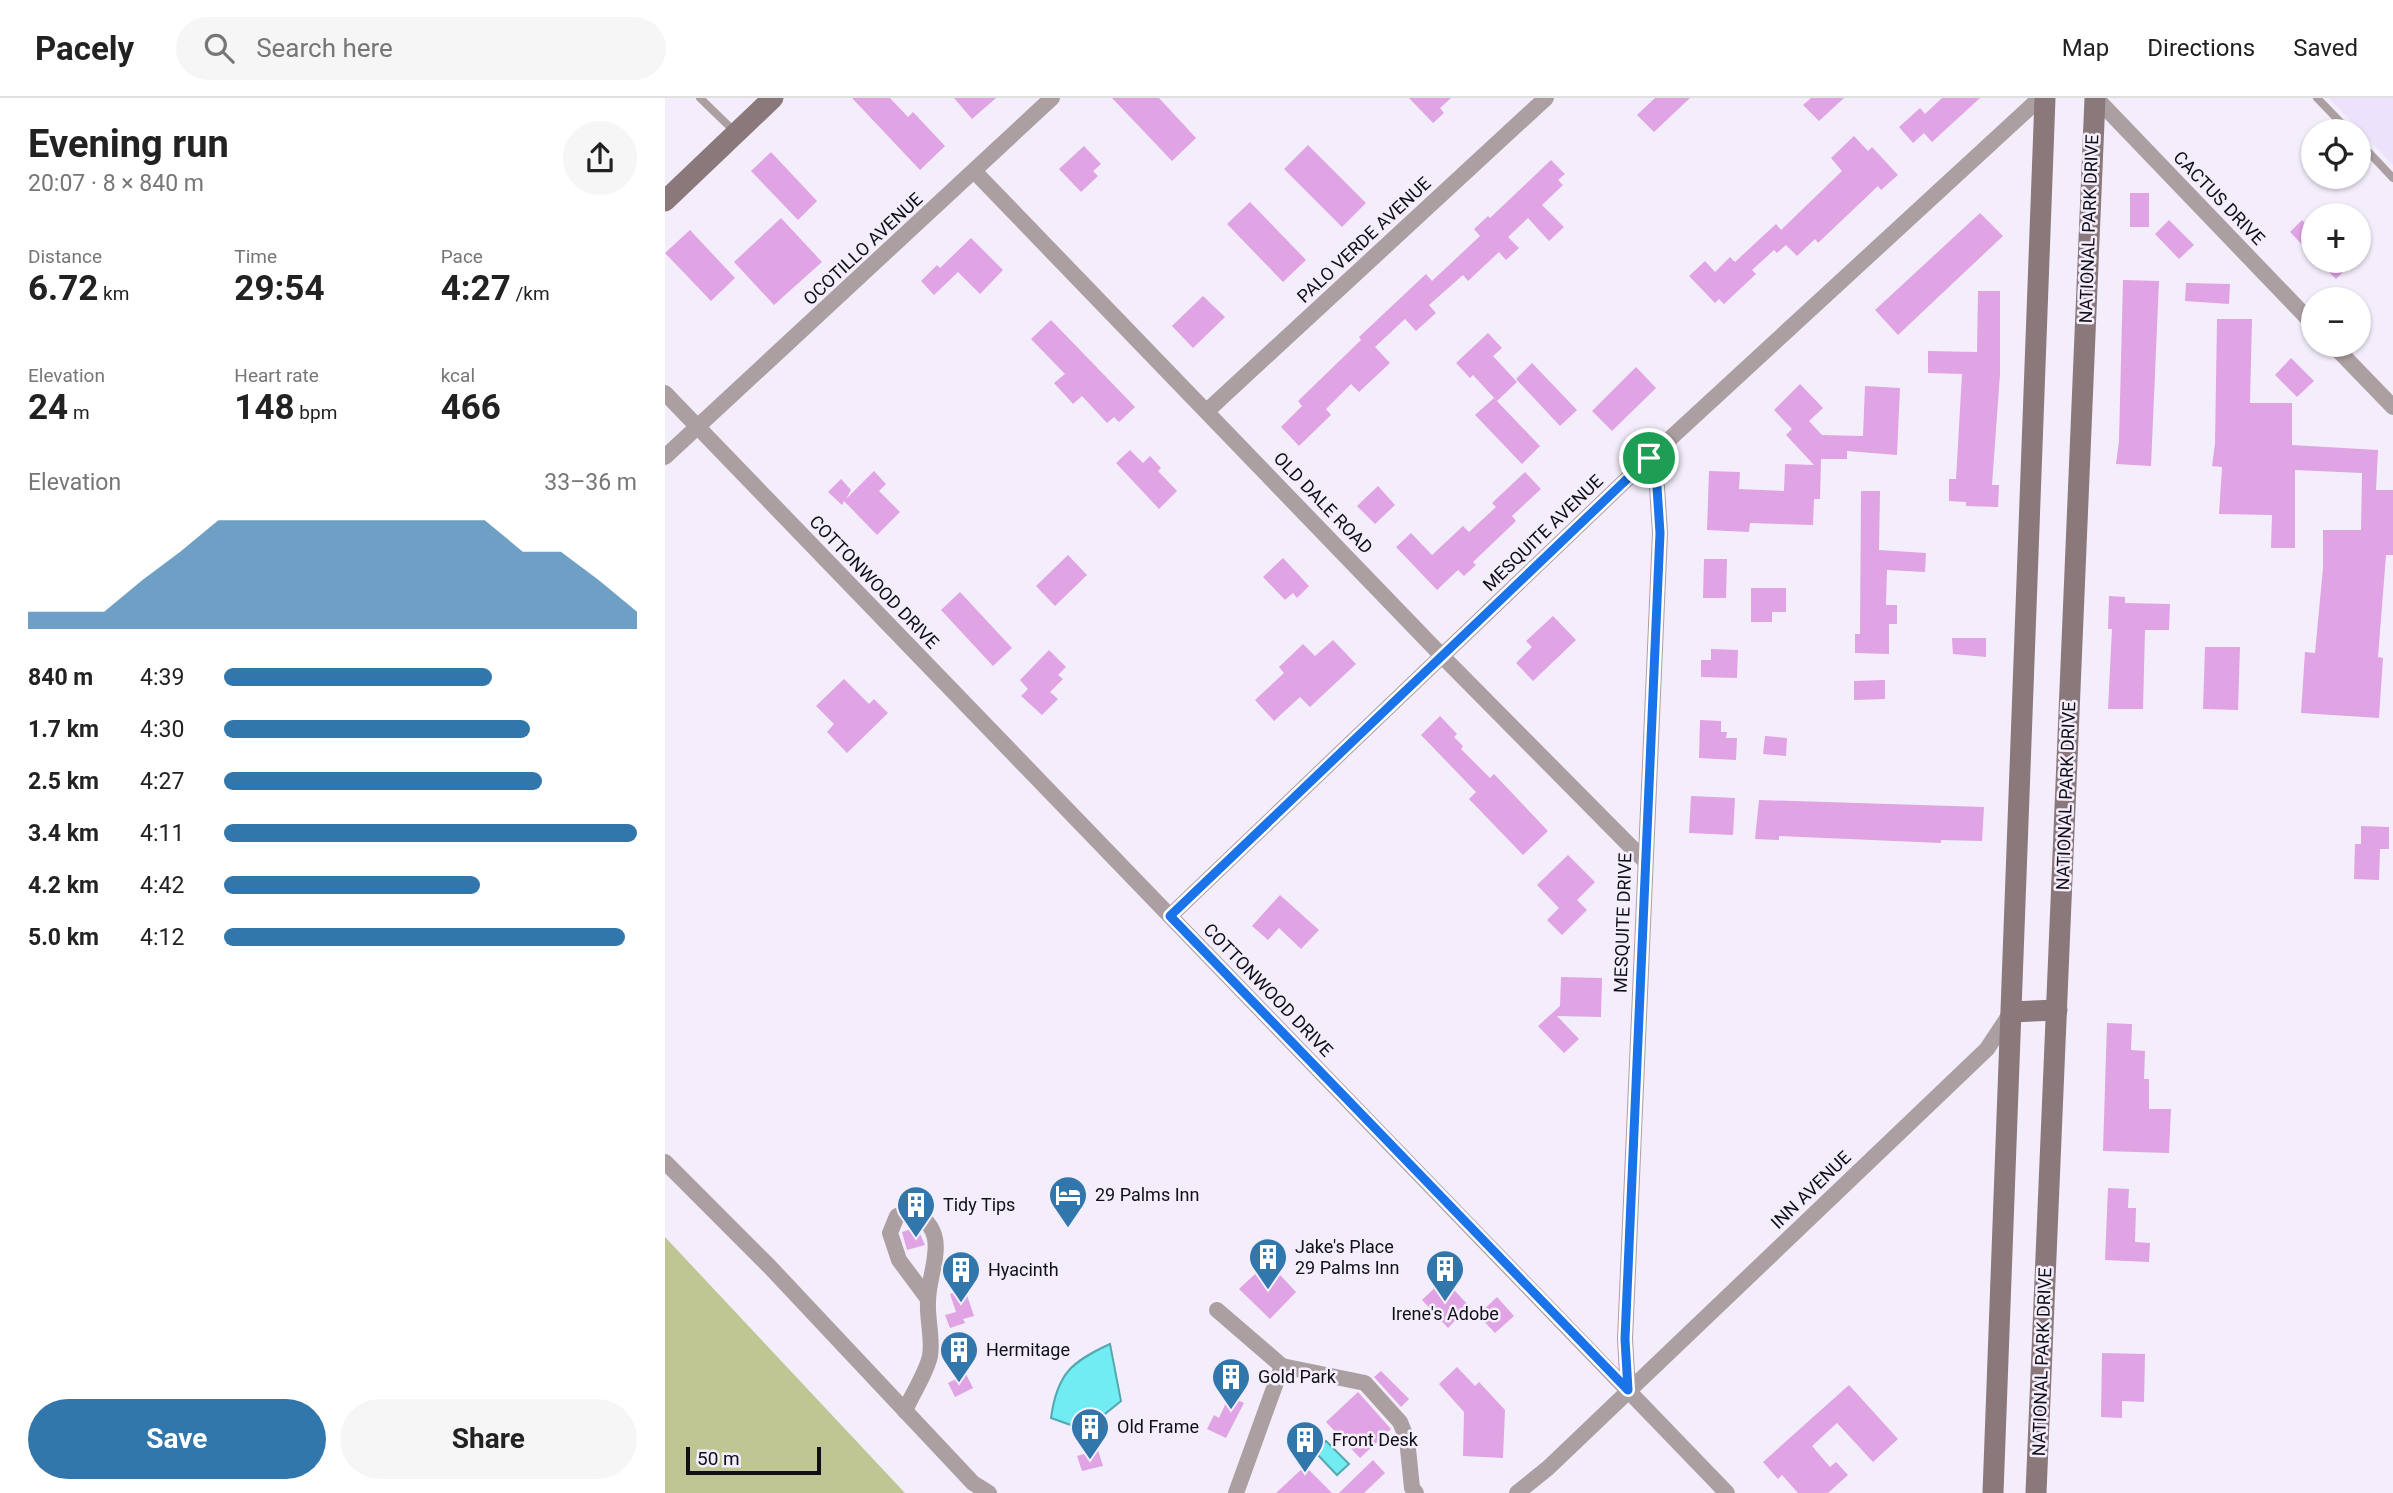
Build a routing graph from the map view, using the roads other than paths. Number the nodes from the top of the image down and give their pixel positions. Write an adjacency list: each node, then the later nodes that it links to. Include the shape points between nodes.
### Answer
1 (700, 98): 9 (lane)
2 (773, 98): 9 (street)
3 (1052, 98): 11 (street, OCOTILLO AVENUE)
4 (1546, 98): 18 (street, PALO VERDE AVENUE)
5 (2042, 98): 21 (street, MESQUITE AVENUE); 26 (street)
6 (2095, 98): 14 (street, CACTUS DRIVE); 25 (street, NATIONAL PARK DRIVE)
7 (2317, 98): 8 (lane)
8 (2337, 119)
9 (736, 133): 13 (street)
10 (2371, 155): 12 (lane)
11 (974, 171): 18 (street, OLD DALE ROAD); 19 (street, OCOTILLO AVENUE)
12 (2393, 178)
13 (665, 201)
14 (2301, 312)
15 (2345, 357): 17 (street)
16 (665, 393): 19 (street, COTTONWOOD DRIVE)
17 (2393, 407)
18 (1207, 411): 22 (street, OLD DALE ROAD)
19 (699, 428): 20 (street, OCOTILLO AVENUE); 24 (street, COTTONWOOD DRIVE)
20 (665, 457)
21 (1649, 458): 22 (street, MESQUITE AVENUE); 23 (street, MESQUITE DRIVE, via 1657,487 1660,533)
22 (1442, 656): 23 (street, OLD DALE ROAD); 24 (street, MESQUITE AVENUE)
23 (1645, 861): 31 (street, MESQUITE DRIVE, via 1625,1339)
24 (1170, 916): 31 (street, COTTONWOOD DRIVE)
25 (2057, 1010): 26 (street); 39 (street, NATIONAL PARK DRIVE)
26 (2012, 1012): 31 (street, INN AVENUE, via 1987,1049); 38 (street)
27 (665, 1162): 32 (street)
28 (927, 1299): 28 (street, via 936,1268 936,1241 924,1217 911,1210 897,1216 890,1233 899,1261); 32 (street, via 930,1356)
29 (1217, 1310): 30 (street)
30 (1282, 1366): 34 (street); 35 (street, via 1364,1383 1400,1422)
31 (1628, 1390): 36 (street, INN AVENUE); 37 (street, COTTONWOOD DRIVE)
32 (905, 1411): 33 (street)
33 (989, 1493)
34 (1236, 1493)
35 (1416, 1493)
36 (1517, 1493)
37 (1727, 1493)
38 (1993, 1493)
39 (2036, 1493)

